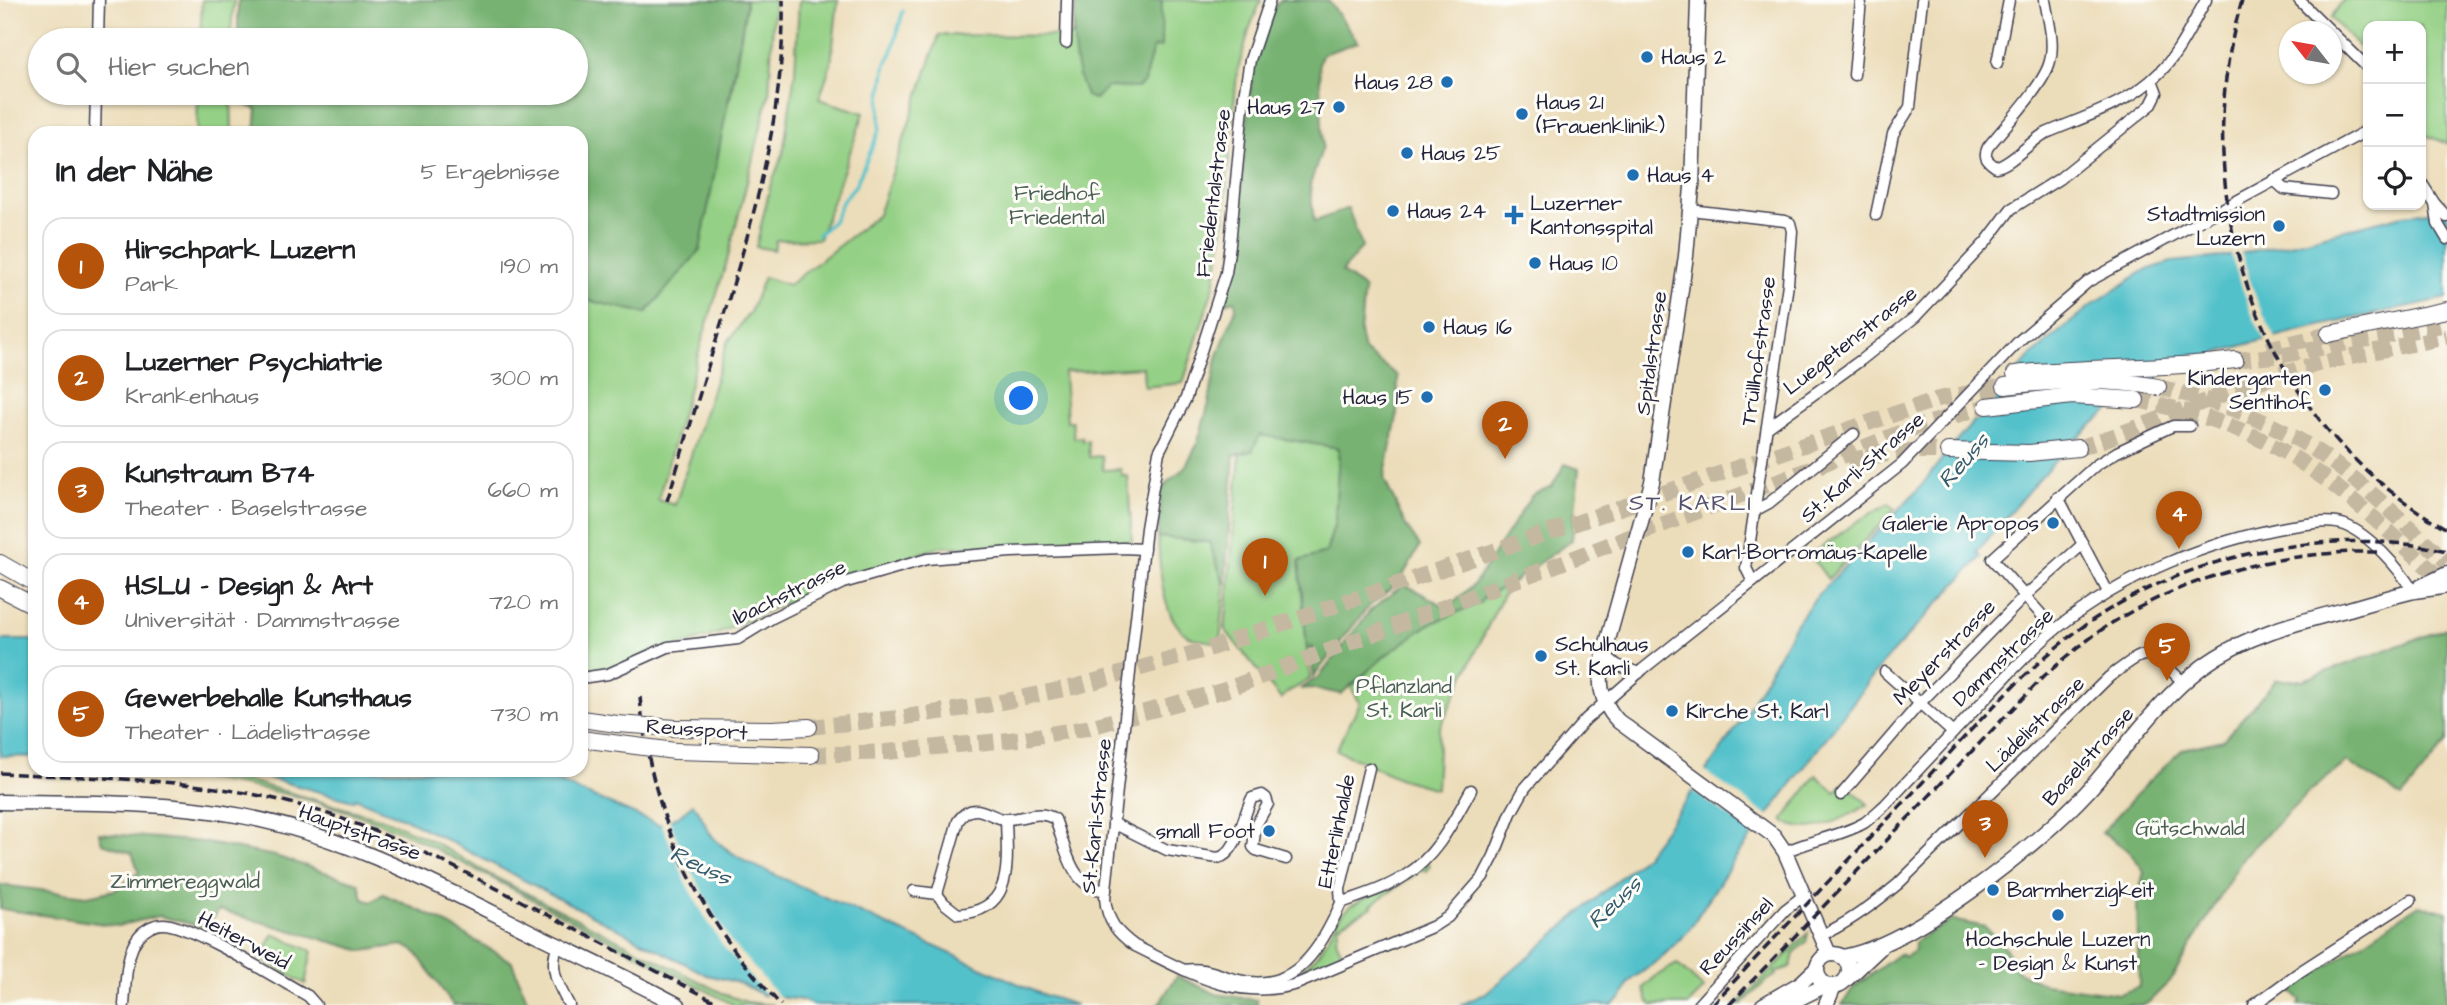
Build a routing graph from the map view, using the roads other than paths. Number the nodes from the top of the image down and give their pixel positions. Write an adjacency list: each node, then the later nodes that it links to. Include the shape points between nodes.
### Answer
1 (99, 0): 11 (street)
2 (1067, 0): 12 (street)
3 (1270, 0): 41 (street, Friedentalstrasse, via 1250,60 1244,96 1226,273 1186,398 1159,452)
4 (1698, 0): 24 (main road, Spitalstrasse)
5 (1861, 0): 15 (street)
6 (1922, 0): 25 (street, via 1910,107 1893,134)
7 (2009, 0): 13 (street)
8 (2045, 0): 16 (street, via 2052,41 2050,60 2038,83 1988,147 1989,162 1996,167 2004,165 2044,134 2127,98)
9 (2206, 0): 16 (street, via 2170,60)
10 (2299, 0): 14 (street)
11 (98, 28)
12 (1066, 43)
13 (1997, 63)
14 (2363, 63)
15 (1854, 75)
16 (2152, 80): 34 (street, Luegetenstrasse, via 2154,101 2133,121 2059,179 2011,209 1916,317)
17 (96, 105): 18 (street)
18 (95, 126)
19 (2363, 133): 20 (street, St.-Karli-Strasse)
20 (2274, 180): 22 (street, via 2284,189); 45 (street, St.-Karli-Strasse, via 2089,281 2020,340 1902,464)
21 (2426, 188): 23 (street)
22 (2331, 194)
23 (2441, 208): 26 (street, via 2438,224)
24 (1690, 210): 34 (street, Trüllhofstrasse, via 1790,223 1788,284); 53 (main road, Spitalstrasse, via 1654,471)
25 (1876, 215)
26 (2447, 239)
27 (2447, 310): 28 (highway)
28 (2329, 334)
29 (2235, 360): 30 (highway, via 2188,366 2064,369 2010,380 2123,381)
30 (2158, 387)
31 (2136, 400): 32 (highway, via 2071,396)
32 (1987, 406)
33 (2190, 426): 38 (street, via 2174,426 2117,452)
34 (1767, 428): 39 (street, Trüllhofstrasse)
35 (1854, 434): 39 (street)
36 (2078, 448): 37 (highway, via 2029,453)
37 (1948, 451)
38 (2058, 497): 40 (street); 50 (street, via 1992,559)
39 (1754, 512): 45 (street, Trüllhofstrasse, via 1746,568)
40 (2083, 544): 49 (street); 50 (street, Meyerstrasse)
41 (1144, 549): 56 (street, Ibachstrasse, via 927,558 843,583 738,639 668,647 608,674); 70 (street, St.-Karli-Strasse)
42 (0, 563): 44 (highway)
43 (2447, 574): 48 (main road, Baselstrasse)
44 (28, 579)
45 (1753, 582): 55 (street, St.-Karli-Strasse)
46 (2447, 586): 48 (main road, Baselstrasse)
47 (0, 588): 51 (highway)
48 (2413, 591): 49 (street, Dammstrasse, via 2395,564 2354,530 2330,522 2254,533 2186,555); 57 (main road, Baselstrasse, via 2262,634 2223,652)
49 (2108, 592): 52 (street, Dammstrasse)
50 (2026, 595): 52 (street); 58 (street, Meyerstrasse)
51 (28, 603)
52 (2055, 630): 62 (street, Dammstrasse)
53 (1605, 654): 55 (street, via 1617,666); 59 (main road, Spitalstrasse, via 1600,678)
54 (1885, 672): 58 (street)
55 (1639, 673): 59 (street, St.-Karli-Strasse)
56 (588, 677)
57 (2183, 682): 79 (street, Lädelistrasse, via 2156,656 2136,657 2109,677 1898,884); 81 (main road, Baselstrasse, via 2046,831 1971,890)
58 (1920, 703): 62 (street); 67 (street, Meyerstrasse)
59 (1604, 704): 71 (main road, via 1618,721 1765,828); 84 (street, St.-Karli-Strasse, via 1525,788 1483,877 1434,926 1281,989 1234,989)
60 (588, 720): 61 (highway, bridge, via 676,728)
61 (809, 727)
62 (1953, 733): 71 (street, Dammstrasse, via 1865,822)
63 (588, 740): 64 (highway, Reussport, bridge, via 675,751)
64 (811, 755)
65 (1369, 768): 78 (street, Etterlinhalde, via 1340,890)
66 (1471, 790): 78 (street, via 1422,863 1406,876)
67 (1841, 795)
68 (0, 802): 80 (main road, Hauptstrasse, via 153,804 270,822 392,863)
69 (1006, 820): 73 (street, via 1037,814 1055,818 1077,877 1093,889); 75 (street, via 977,810 964,813); 75 (street, via 1007,865 999,895 975,913 958,914)
70 (1114, 823): 72 (street, via 1167,850 1219,858 1232,849 1252,798 1262,795 1268,804 1256,824 1253,847); 73 (street, St.-Karli-Strasse)
71 (1785, 852): 76 (main road)
72 (1286, 859)
73 (1106, 890): 84 (street, St.-Karli-Strasse, via 1109,920 1123,938)
74 (914, 891): 75 (street)
75 (937, 894)
76 (1803, 896): 79 (main road); 91 (street, Reussinsel)
77 (2411, 900): 95 (street)
78 (1341, 903): 84 (street, Etterlinhalde, via 1319,948 1301,967 1280,978 1266,983 1198,968)
79 (1820, 936): 82 (main road)
80 (558, 945): 89 (street, via 552,959); 90 (main road, Hauptstrasse)
81 (1882, 946): 82 (main road, Baselstrasse); 85 (main road, Baselstrasse)
82 (1836, 956): 83 (main road, via 1821,959); 85 (main road, via 1849,966)
83 (1817, 968): 86 (main road, via 1820,979); 92 (main road)
84 (1184, 970)
85 (1848, 978): 86 (main road)
86 (1830, 986): 93 (main road); 94 (main road)
87 (312, 1004): 88 (street, Heiterweid, via 308,996 200,936 159,924 136,941)
88 (124, 1005)
89 (569, 1005)
90 (678, 1005)
91 (1698, 1005)
92 (1763, 1005)
93 (1786, 1005)
94 (1826, 1005)
95 (2255, 1005)

